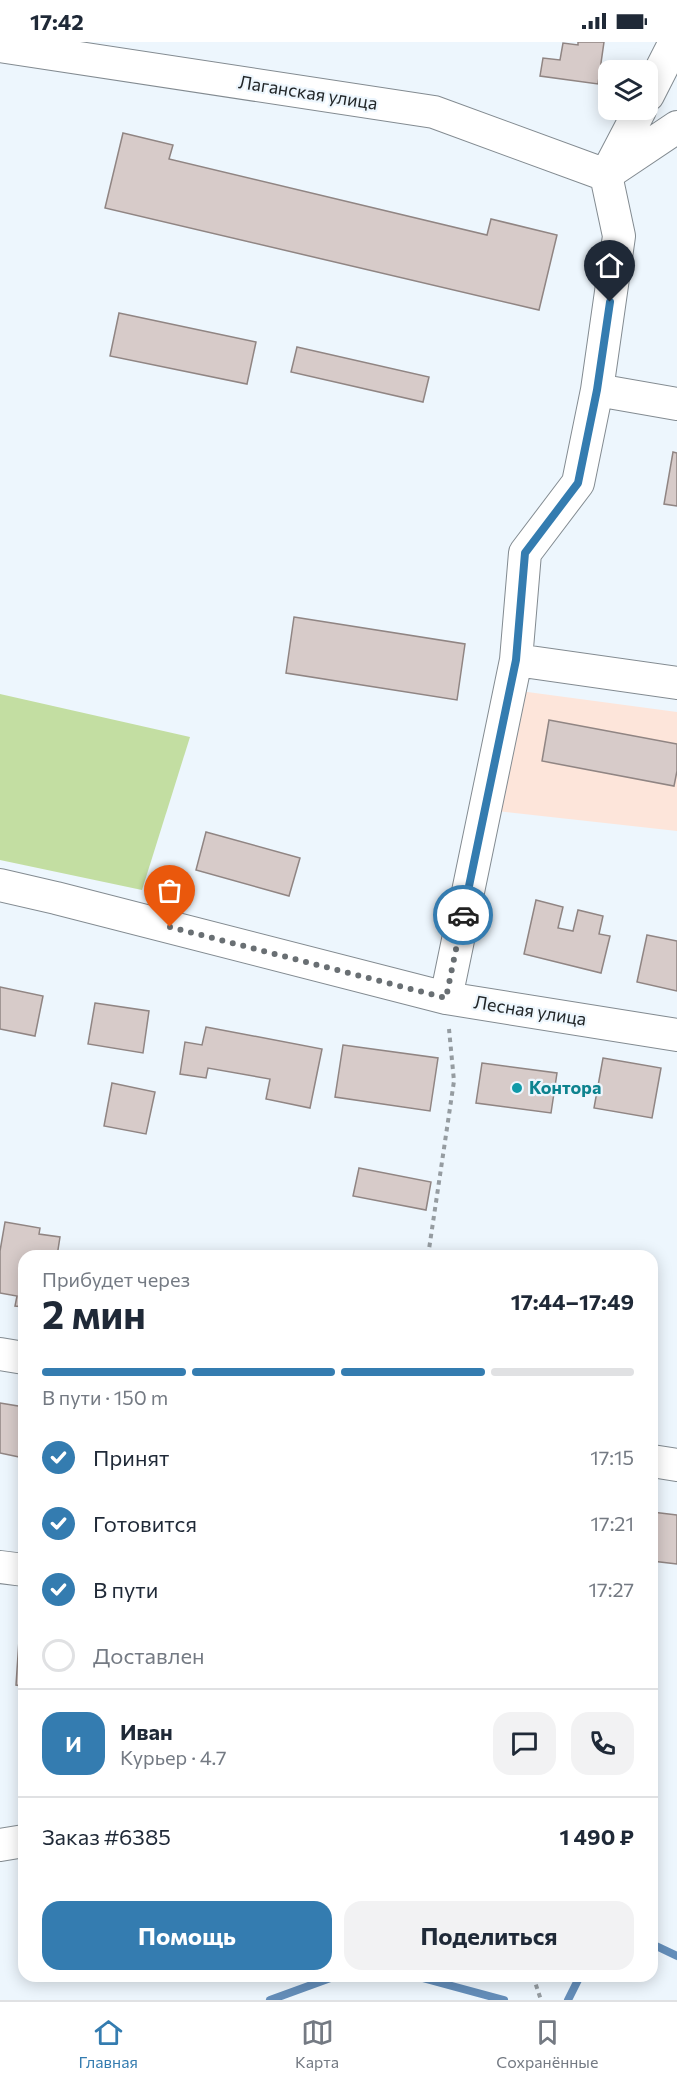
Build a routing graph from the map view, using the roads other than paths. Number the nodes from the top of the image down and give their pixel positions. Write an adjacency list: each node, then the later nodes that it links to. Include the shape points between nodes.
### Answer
1 (675, 42): 3 (street)
2 (0, 46): 6 (street, Лаганская улица, via 434,112)
3 (658, 75)
4 (635, 120): 6 (street)
5 (677, 127): 6 (street)
6 (606, 175): 7 (street, via 619,236)
7 (597, 390): 8 (street); 9 (street, via 578,483 525,553)
8 (677, 404)
9 (516, 660): 10 (street); 12 (street)
10 (677, 683)
11 (0, 885): 12 (street, Лесная улица)
12 (446, 998): 13 (street, Лесная улица)
13 (677, 1035)
14 (0, 1354): 15 (street)
15 (18, 1357)
16 (658, 1462): 17 (street)
17 (677, 1466)
18 (0, 1567): 19 (street)
19 (18, 1569)
20 (18, 1842): 21 (street)
21 (0, 1845)

